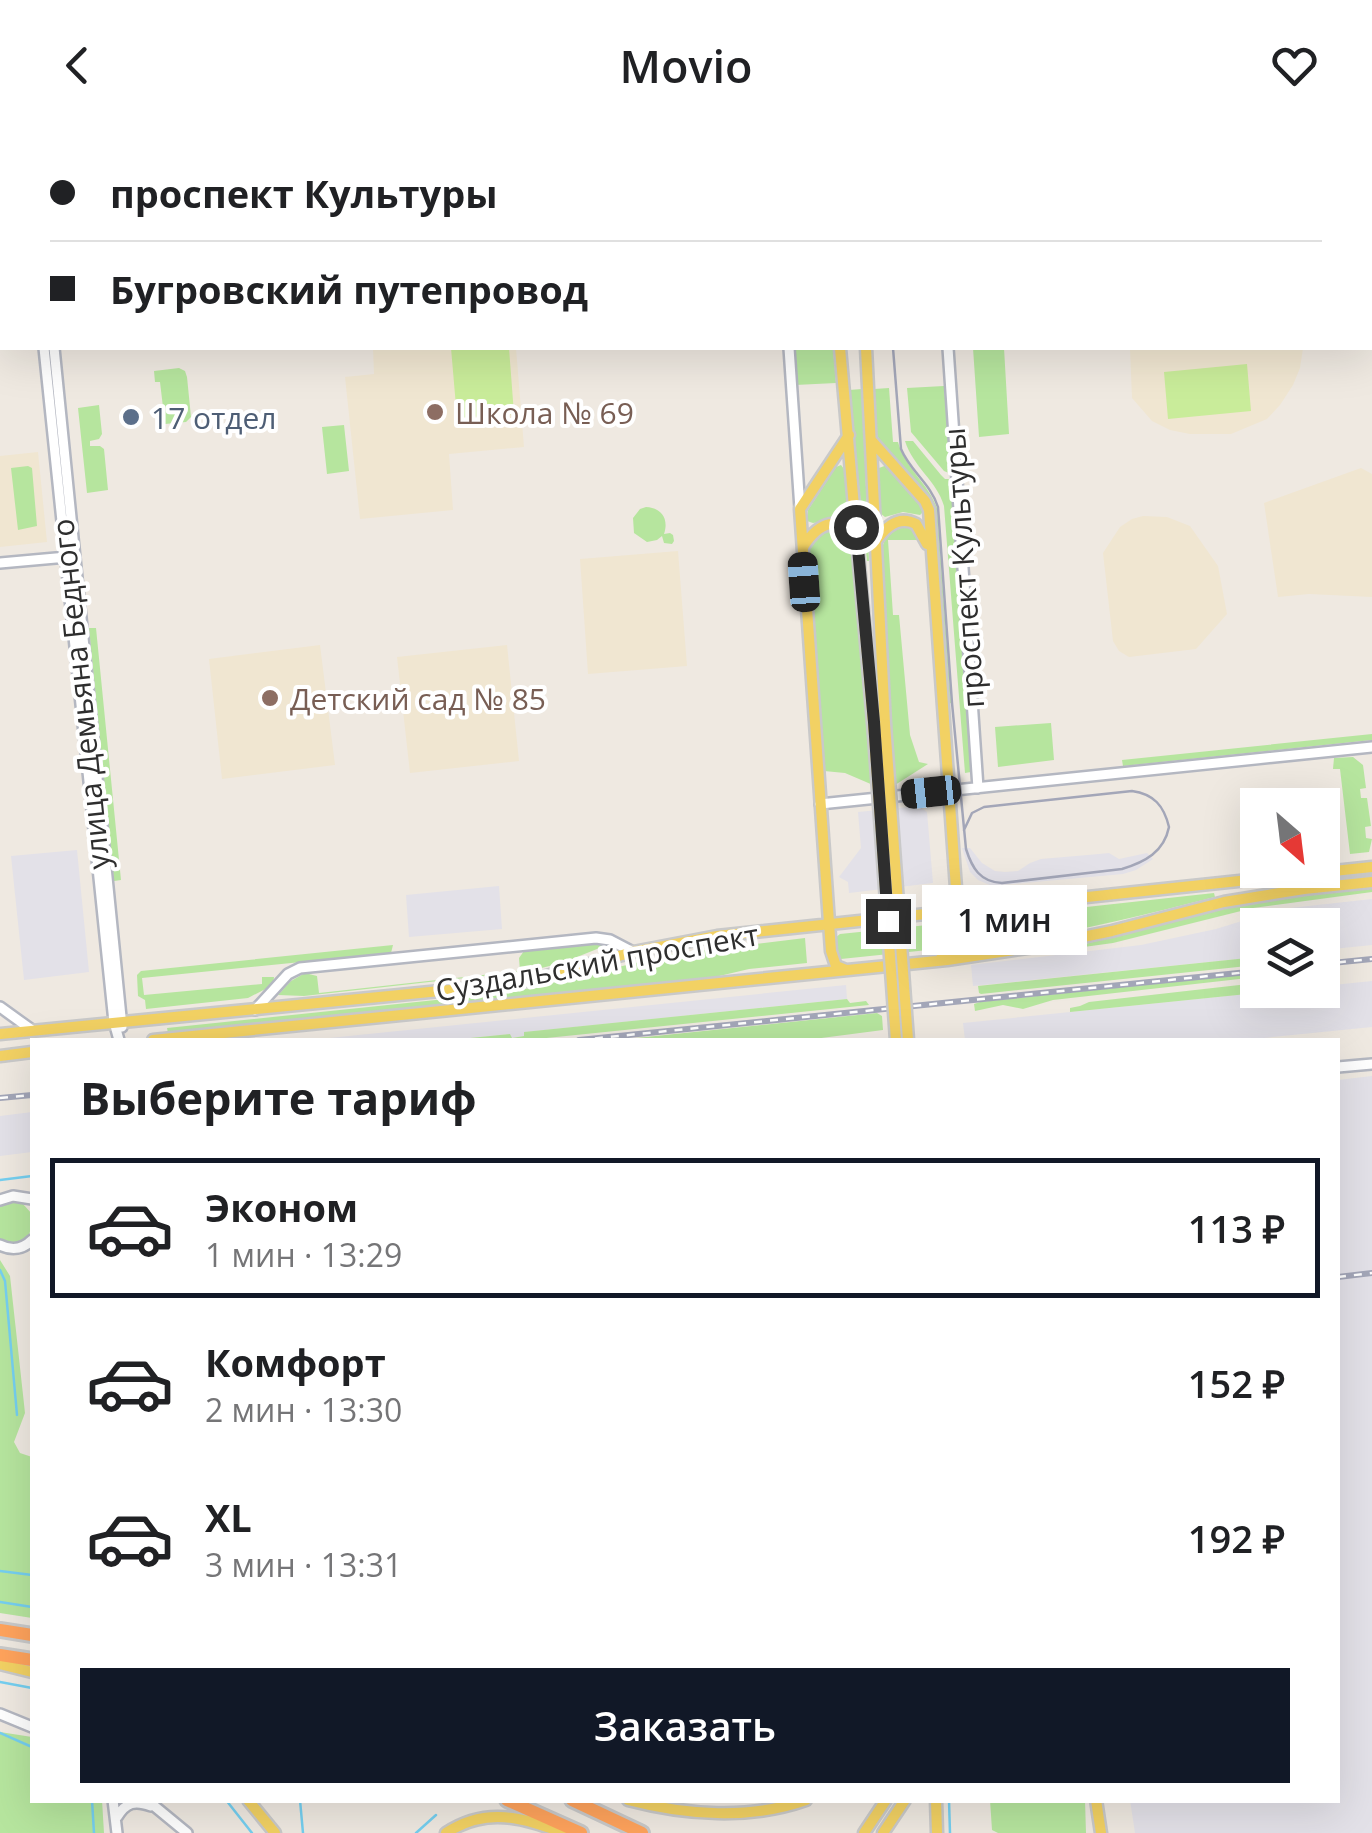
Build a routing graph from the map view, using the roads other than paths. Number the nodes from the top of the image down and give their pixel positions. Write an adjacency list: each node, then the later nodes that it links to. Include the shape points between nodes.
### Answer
1 (44, 350): 12 (street, улица Демьяна Бедного)
2 (54, 350): 12 (street, улица Демьяна Бедного)
3 (789, 350): 9 (street)
4 (840, 350): 7 (main road)
5 (866, 350): 8 (main road)
6 (948, 350): 18 (street, проспект Культуры)
7 (849, 436): 9 (main road); 14 (main road)
8 (871, 440): 10 (main road); 13 (main road, via 925,501)
9 (800, 509): 11 (main road)
10 (876, 542): 13 (main road, via 889,526 912,521); 16 (main road)
11 (802, 548): 14 (main road, via 818,528 837,524 852,537); 20 (main road)
12 (70, 556): 15 (street); 30 (street, улица Демьяна Бедного)
13 (932, 557): 19 (main road)
14 (859, 558): 16 (main road)
15 (0, 563)
16 (879, 723): 35 (main road, bridge); 36 (main road, bridge)
17 (1372, 747): 18 (street)
18 (978, 788): 19 (street)
19 (948, 791): 20 (street); 23 (main road)
20 (820, 804): 24 (main road)
21 (1372, 867): 23 (main road, Суздальский проспект)
22 (1372, 882): 26 (main road, Суздальский проспект, via 1224,902 1048,944)
23 (957, 912): 24 (main road, Суздальский проспект); 26 (main road, via 955,947)
24 (829, 926): 25 (main road, Суздальский проспект); 27 (main road, via 834,962)
25 (633, 952): 29 (main road, Суздальский проспект, via 532,980); 29 (street, via 596,938 300,968)
26 (930, 961): 27 (main road, Суздальский проспект)
27 (846, 970): 34 (main road, Суздальский проспект)
28 (0, 1007): 31 (street)
29 (255, 1010): 30 (main road, Суздальский проспект)
30 (118, 1021): 31 (main road, Суздальский проспект); 33 (street, улица Демьяна Бедного)
31 (32, 1030): 32 (main road, Суздальский проспект)
32 (0, 1034)
33 (120, 1038)
34 (173, 1038)
35 (896, 1038)
36 (908, 1038)
37 (30, 1052): 38 (main road)
38 (0, 1056)
39 (1372, 1064): 40 (street)
40 (1340, 1067)
41 (0, 1200): 42 (street)
42 (29, 1201)
43 (30, 1241): 44 (street, via 15,1249)
44 (0, 1245)
45 (0, 1630): 46 (highway)
46 (30, 1635)
47 (0, 1655): 48 (highway)
48 (30, 1660)
49 (0, 1664): 50 (main road)
50 (30, 1672)
51 (0, 1714): 52 (street)
52 (30, 1726)
53 (116, 1803): 67 (street)
54 (130, 1803): 67 (street)
55 (136, 1803): 66 (street)
56 (150, 1803): 66 (street)
57 (250, 1803): 70 (main road)
58 (514, 1803): 73 (highway)
59 (578, 1803): 74 (highway)
60 (646, 1803): 61 (main road, via 737,1813)
61 (796, 1803)
62 (884, 1803): 75 (main road)
63 (903, 1803): 76 (main road)
64 (936, 1803): 77 (main road)
65 (1096, 1803): 78 (main road)
66 (156, 1808): 69 (street)
67 (116, 1817): 68 (street)
68 (117, 1833)
69 (187, 1833)
70 (274, 1833)
71 (446, 1833): 72 (main road, via 494,1816)
72 (565, 1833)
73 (580, 1833)
74 (642, 1833)
75 (864, 1833)
76 (883, 1833)
77 (937, 1833)
78 (1101, 1833)

